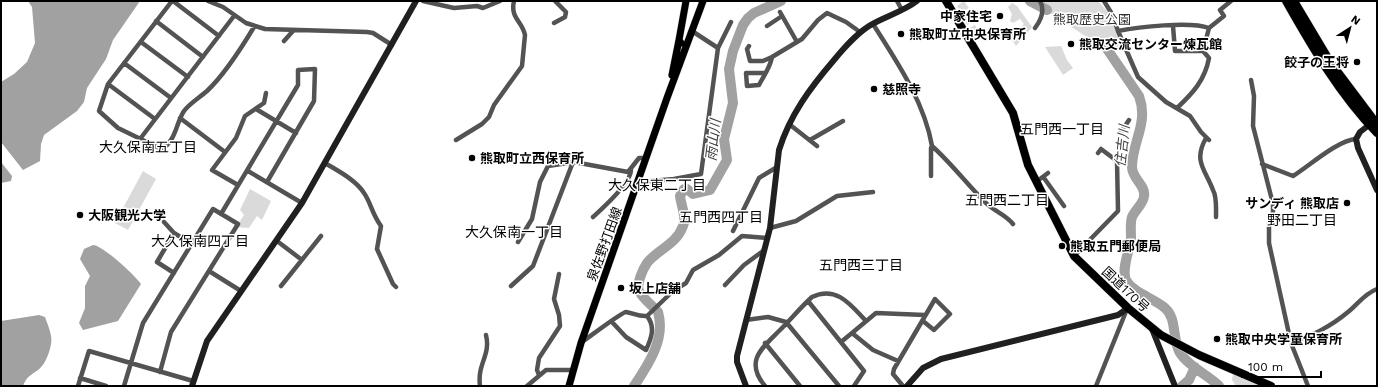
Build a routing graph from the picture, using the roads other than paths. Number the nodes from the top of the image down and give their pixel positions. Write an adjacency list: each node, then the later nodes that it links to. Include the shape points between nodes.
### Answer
1 (172, 1): 20 (street); 33 (street)
2 (208, 1): 19 (street, via 223,7)
3 (416, 1): 39 (street)
4 (423, 1): 5 (street, via 454,8 483,8)
5 (500, 1)
6 (514, 1): 67 (street, via 513,14 525,35 522,66 482,124)
7 (555, 1): 22 (street, via 566,12 565,17)
8 (686, 1): 34 (main road)
9 (703, 1): 30 (main road, 泉佐野打田線)
10 (898, 1): 18 (street)
11 (917, 1): 18 (street)
12 (1104, 1): 31 (street)
13 (1231, 1): 28 (street, via 1220,10 1224,16)
14 (1286, 1): 60 (highway, via 1318,55)
15 (1294, 1): 60 (highway, via 1331,63)
16 (949, 2): 85 (highway, 国道170号, via 1013,113 1028,166)
17 (1041, 2): 27 (street, via 1042,18)
18 (902, 10): 23 (street)
19 (234, 16): 24 (street); 33 (street)
20 (156, 21): 36 (street); 43 (street)
21 (731, 22): 41 (street)
22 (554, 23)
23 (874, 24): 32 (street); 70 (street, via 917,99 930,133)
24 (254, 26): 29 (street); 55 (street, via 207,90 191,103)
25 (767, 26): 37 (street, via 781,14)
26 (1173, 26): 28 (street); 31 (street); 42 (street, via 1175,51)
27 (1035, 28)
28 (1210, 28): 42 (street)
29 (293, 31): 35 (street); 39 (street, via 368,32)
30 (692, 31): 38 (main road, 泉佐野打田線); 41 (street)
31 (1118, 31): 53 (street, via 1138,77 1166,102)
32 (860, 32): 37 (street, via 827,13); 61 (street, via 812,85)
33 (219, 36): 43 (street)
34 (679, 40): 38 (main road, via 684,45); 52 (main road)
35 (284, 41)
36 (141, 42): 45 (street); 47 (street)
37 (798, 42): 44 (street)
38 (688, 43): 52 (main road, 泉佐野打田線)
39 (392, 45): 75 (street)
40 (749, 46): 44 (street, via 747,49 750,61 764,61)
41 (718, 48): 84 (street, via 701,174)
42 (1204, 51): 53 (street, via 1209,58 1207,70 1195,91)
43 (203, 57): 47 (street)
44 (772, 57): 46 (street, via 770,69)
45 (124, 63): 49 (street); 51 (street)
46 (765, 73): 46 (street, via 746,73 747,86 760,85)
47 (188, 77): 51 (street)
48 (1250, 80): 76 (street, via 1254,96 1253,126)
49 (108, 84): 56 (street); 65 (street, via 100,111 118,128)
50 (266, 93): 54 (street, via 264,102)
51 (171, 98): 56 (street)
52 (667, 98): 73 (main road, 泉佐野打田線)
53 (1177, 108): 93 (street, via 1190,116 1208,139 1201,148 1200,155 1203,171 1214,191)
54 (256, 109): 59 (street); 71 (street, via 245,116 236,138)
55 (180, 118): 65 (street, via 171,141 163,148); 71 (street)
56 (155, 119): 65 (street)
57 (1129, 120): 63 (street)
58 (843, 121): 68 (street)
59 (276, 122): 62 (street); 62 (street, via 298,85 298,70 315,69 314,101); 79 (street)
60 (1375, 123): 64 (highway); 66 (street, via 1360,132)
61 (790, 124): 68 (street); 77 (street, via 779,150)
62 (296, 132): 83 (street)
63 (1121, 132)
64 (1377, 133)
65 (140, 139)
66 (1356, 139): 76 (street, via 1351,139 1325,154 1293,176); 87 (street)
67 (456, 140)
68 (810, 140): 69 (street)
69 (817, 146)
70 (932, 146): 81 (street); 95 (street, via 985,202)
71 (225, 152): 86 (street, via 212,170)
72 (1098, 153): 105 (street, via 1101,149 1117,161 1118,211)
73 (647, 158): 78 (street, via 639,158); 84 (main road, 泉佐野打田線)
74 (573, 162): 78 (street, via 628,172); 102 (street, via 548,166 540,182 532,219); 112 (street, via 533,266)
75 (325, 163): 89 (street); 113 (street, via 355,183 366,196 381,226 377,249)
76 (1262, 164): 131 (street, via 1273,212 1268,223 1270,243)
77 (777, 168): 96 (street); 97 (street, via 759,178)
78 (631, 170): 92 (street, via 631,175 620,189)
79 (248, 171): 83 (street); 86 (street)
80 (1048, 173): 82 (street)
81 (931, 176)
82 (1044, 178): 85 (street); 90 (street)
83 (267, 182): 89 (street)
84 (638, 182): 129 (main road, 泉佐野打田線)
85 (1036, 182): 105 (highway, 国道170号)
86 (238, 186): 91 (street)
87 (1377, 190)
88 (873, 192): 96 (street, via 837,196 796,221)
89 (302, 203): 101 (street)
90 (1064, 206)
91 (221, 214): 103 (street, via 213,209); 107 (street, via 238,224)
92 (593, 217)
93 (1216, 217)
94 (164, 222): 98 (street)
95 (1013, 224)
96 (770, 228): 100 (street)
97 (733, 231)
98 (174, 233): 103 (street); 108 (street, via 157,262)
99 (321, 236): 106 (street)
100 (767, 238): 104 (street); 119 (street, via 742,236 719,255 694,270 686,283 673,291)
101 (277, 241): 106 (street); 115 (street)
102 (518, 242)
103 (192, 244): 108 (street)
104 (763, 251): 110 (street); 120 (street)
105 (1074, 256): 117 (highway, 国道170号)
106 (302, 260): 111 (street)
107 (209, 271): 115 (street); 135 (street, via 171,332)
108 (174, 273): 133 (street, via 143,323)
109 (559, 274): 136 (street, via 554,299 560,326 540,358)
110 (725, 284)
111 (281, 286)
112 (511, 286)
113 (396, 287)
114 (1377, 289): 131 (street, via 1320,332)
115 (241, 291): 138 (street, via 207,341)
116 (808, 300): 121 (street, via 820,293 830,293 850,304); 124 (street); 128 (street)
117 (1128, 308): 125 (highway, 国道170号); 151 (street, via 1118,315 941,359 923,368); 152 (street)
118 (925, 315): 121 (street, via 876,313); 122 (street); 122 (street, via 935,299 950,314 934,330)
119 (647, 316): 123 (street, via 625,312); 123 (street, via 652,329 646,350 626,337)
120 (746, 320): 124 (street, via 768,317); 145 (street, via 737,362)
121 (866, 321): 126 (street)
122 (924, 321): 132 (street)
123 (612, 322): 129 (street)
124 (786, 322): 130 (street); 148 (street)
125 (1152, 329): 153 (street); 154 (highway, 国道170号, via 1167,339)
126 (852, 333): 128 (street); 132 (street, via 873,350)
127 (486, 335): 142 (street, via 488,351 480,366)
128 (841, 342): 149 (street, via 864,371)
129 (581, 343): 134 (main road, 泉佐野打田線)
130 (765, 343): 146 (street, via 760,349 756,365 758,376); 147 (street)
131 (1291, 343): 155 (street)
132 (898, 362): 150 (street, via 893,374)
133 (131, 363): 135 (street); 137 (street, via 89,351); 141 (street)
134 (573, 370): 136 (street, via 546,370); 144 (main road, 泉佐野打田線)
135 (160, 372): 138 (street)
136 (539, 375): 143 (street)
137 (80, 378): 139 (street); 140 (street)
138 (192, 384)
139 (78, 386)
140 (106, 386)
141 (124, 386)
142 (480, 386)
143 (526, 386)
144 (569, 386)
145 (746, 386)
146 (765, 386)
147 (799, 386)
148 (839, 386)
149 (854, 386)
150 (903, 386)
151 (906, 386)
152 (1096, 386)
153 (1175, 386)
154 (1271, 386)
155 (1308, 386)

